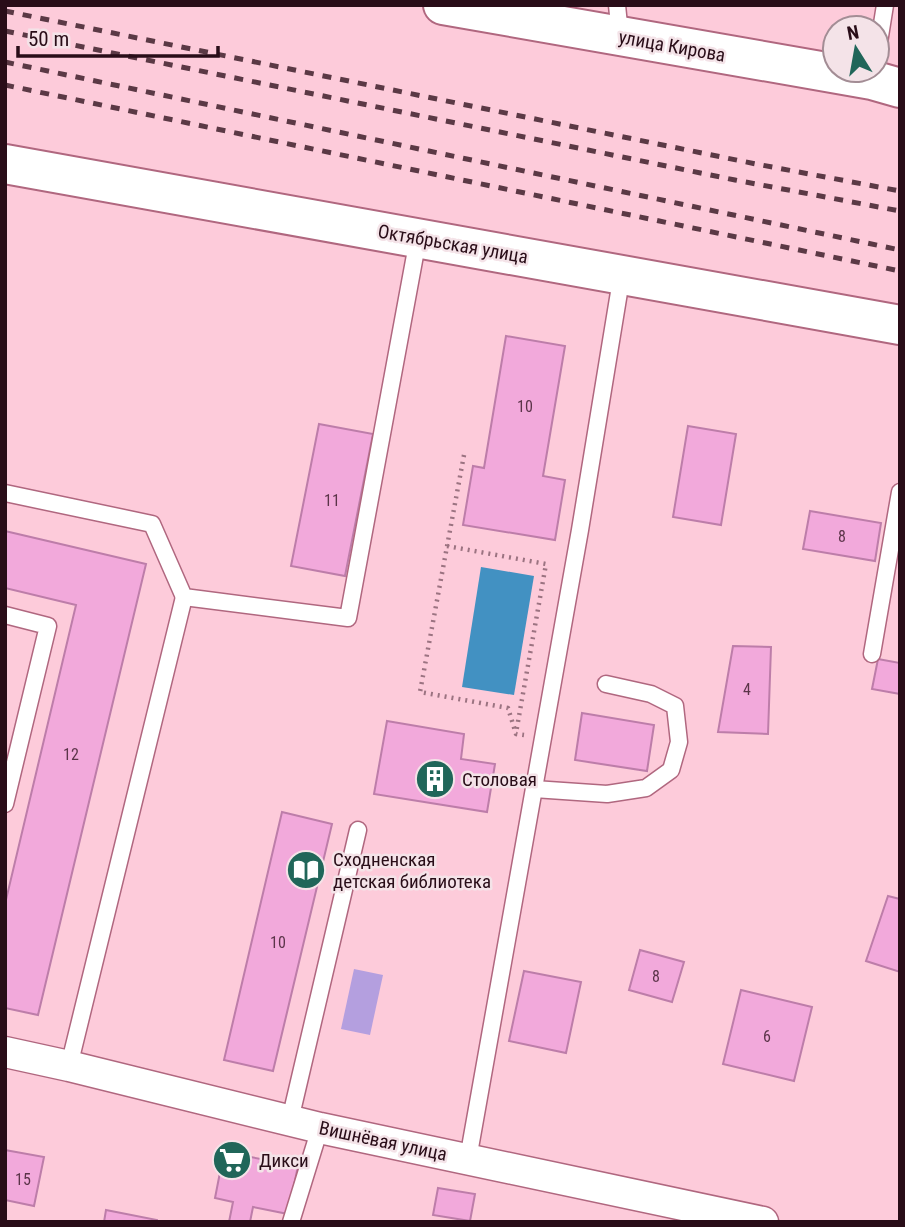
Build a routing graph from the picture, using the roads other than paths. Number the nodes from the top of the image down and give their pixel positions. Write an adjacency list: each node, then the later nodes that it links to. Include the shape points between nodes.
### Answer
1 (443, 5): 2 (street, улица Кирова)
2 (619, 21): 3 (street, улица Кирова)
3 (821, 61)
4 (5, 164): 5 (street, Октябрьская улица)
5 (418, 237): 6 (street, Октябрьская улица); 10 (lane, via 348,618)
6 (622, 274): 7 (street, Октябрьская улица); 14 (lane)
7 (900, 325)
8 (900, 492): 12 (lane)
9 (5, 493): 10 (lane, via 152,524)
10 (184, 597): 18 (lane)
11 (5, 615): 15 (lane, via 48,626)
12 (872, 654)
13 (606, 684): 14 (lane, via 651,694 675,706 679,742 671,770 646,788 607,794)
14 (534, 789): 21 (lane)
15 (5, 804)
16 (358, 830): 19 (lane)
17 (5, 1052): 18 (street, Вишнёвая улица)
18 (69, 1066): 19 (street, Вишнёвая улица)
19 (290, 1120): 20 (street, Вишнёвая улица)
20 (320, 1128): 21 (street, Вишнёвая улица); 23 (lane)
21 (468, 1159): 22 (street, Вишнёвая улица)
22 (755, 1221)
23 (291, 1222)

